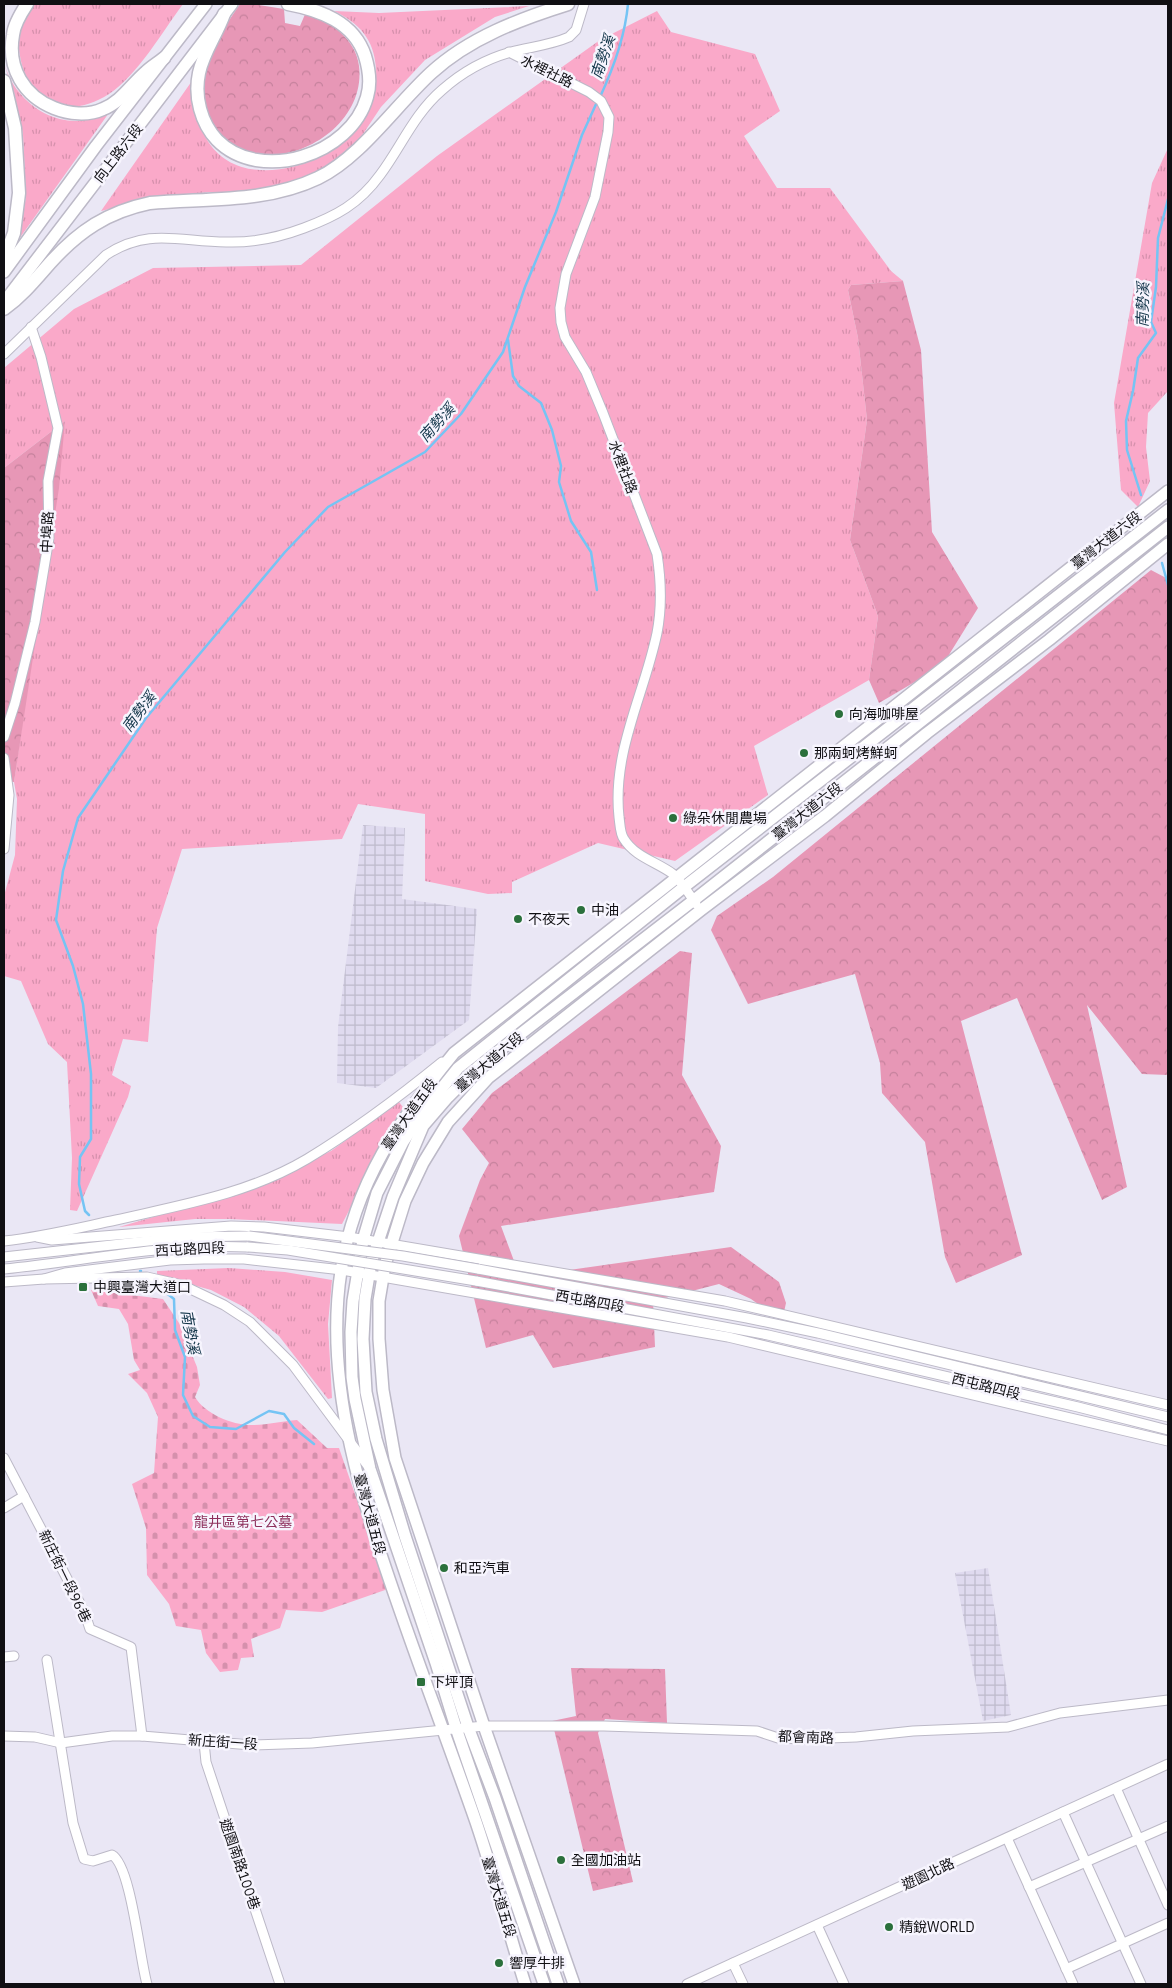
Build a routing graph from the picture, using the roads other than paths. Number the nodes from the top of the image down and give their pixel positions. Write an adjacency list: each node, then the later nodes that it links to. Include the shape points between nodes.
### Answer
1 (27, 4): 9 (highway, via 12,35 14,67 28,93 65,113 102,110 120,99 145,72)
2 (206, 4): 9 (main road, 向上路六段)
3 (232, 4): 7 (main road, 向上路六段)
4 (288, 4): 7 (highway, via 324,14 355,36 364,53 369,81 367,100 345,132 323,147 290,159 262,161 236,154 214,136 204,120 197,96 198,73)
5 (568, 4): 14 (highway, via 492,32 452,55 430,73 351,155 319,178 274,194 150,203 107,216 87,228)
6 (584, 4): 8 (street, via 576,30 569,37)
7 (224, 14): 13 (main road, 向上路六段)
8 (510, 52): 15 (street, via 461,75 440,91 413,122 380,176 336,216 301,229 246,242 157,237 126,244 106,255); 24 (street, 水裡社路, via 599,99 609,117 592,205 566,274 561,322 603,413 657,554 661,596 658,630 625,739 618,809 623,838 640,855)
9 (164, 58): 12 (main road, 向上路六段)
10 (4, 81): 11 (highway, via 15,128 19,193 14,233)
11 (4, 259)
12 (4, 272)
13 (4, 302)
14 (4, 309)
15 (30, 327): 16 (street); 21 (street, 中埠路, via 41,357 58,428 48,482 49,538 35,622)
16 (4, 354)
17 (1168, 491): 24 (main road, 臺灣大道六段)
18 (1168, 510): 25 (main road, 臺灣大道六段)
19 (1168, 527): 26 (main road, 臺灣大道六段)
20 (1168, 544): 26 (main road, 臺灣大道六段, via 825,816)
21 (4, 737)
22 (4, 758): 23 (street, via 9,795)
23 (4, 849)
24 (676, 877): 25 (street, 水裡社路); 27 (main road, 臺灣大道六段)
25 (684, 887): 26 (street, 水裡社路); 28 (main road, 臺灣大道六段)
26 (698, 905): 29 (main road, 臺灣大道六段, via 479,1066); 36 (main road, 臺灣大道六段, via 495,1072 465,1101 423,1163)
27 (454, 1053): 31 (street, via 383,1109 305,1160 242,1190); 32 (main road, 臺灣大道五段, via 420,1095 378,1158)
28 (458, 1068): 34 (main road, 臺灣大道五段, via 403,1142 378,1193)
29 (448, 1097): 35 (main road, 臺灣大道五段, via 423,1126 393,1197)
30 (123, 1235): 31 (street, via 52,1240); 32 (street, 西屯路四段, via 231,1226); 37 (street)
31 (37, 1237): 33 (street)
32 (349, 1238): 34 (street, 西屯路四段); 40 (main road, 臺灣大道五段)
33 (4, 1240)
34 (363, 1240): 35 (street, 西屯路四段); 41 (main road, 臺灣大道五段)
35 (378, 1243): 36 (street, 西屯路四段); 42 (main road, 臺灣大道五段)
36 (391, 1245): 43 (main road); 46 (street, 西屯路四段)
37 (32, 1253): 38 (street, 西屯路四段); 48 (street, 西屯路四段, bridge, via 184,1237 249,1236 403,1256)
38 (4, 1256)
39 (4, 1269): 47 (street, 西屯路四段, bridge, via 186,1247 248,1247 288,1250)
40 (342, 1270): 41 (street, 西屯路四段); 44 (street, 西屯路四段, via 244,1259 170,1260 65,1273); 53 (main road, 臺灣大道五段, via 337,1360)
41 (356, 1273): 42 (street, 西屯路四段); 56 (main road, 臺灣大道五段, via 351,1332 352,1377)
42 (370, 1275): 43 (street, 西屯路四段); 64 (main road, 臺灣大道五段, via 363,1339 366,1392 379,1447)
43 (383, 1277): 49 (street, 西屯路四段); 63 (main road, via 379,1301 379,1348 395,1458)
44 (44, 1279): 45 (street, 西屯路四段); 53 (street, 西屯路四段, via 147,1277 182,1285 224,1305 250,1322 293,1365)
45 (4, 1282)
46 (672, 1292): 48 (street); 50 (street, 西屯路四段, via 776,1312)
47 (670, 1316): 49 (street); 52 (street, 西屯路四段, via 768,1335)
48 (747, 1318): 51 (street, 西屯路四段)
49 (728, 1337): 54 (street, 西屯路四段)
50 (1168, 1405)
51 (1168, 1417)
52 (1168, 1430)
53 (350, 1440): 56 (street, 西屯路四段); 65 (main road, 臺灣大道五段, via 378,1546)
54 (1168, 1441)
55 (4, 1458): 57 (street, 新庄街一段96巷)
56 (370, 1469): 64 (main road, 臺灣大道五段, via 436,1663)
57 (24, 1496): 58 (street); 67 (street, 新庄街一段96巷, via 84,1611 90,1629 131,1647)
58 (4, 1508)
59 (14, 1656): 60 (street)
60 (4, 1657)
61 (47, 1660): 69 (street)
62 (1168, 1700): 63 (street, 都會南路, via 1060,1713 1008,1727 856,1737 803,1739 778,1738 757,1731)
63 (484, 1726): 64 (street, 都會南路); 90 (main road)
64 (462, 1728): 65 (street, 都會南路); 88 (main road, 臺灣大道五段); 89 (main road, 臺灣大道五段, via 495,1798)
65 (442, 1730): 68 (street, 新庄街一段, via 312,1743 251,1745); 87 (main road, 臺灣大道五段, via 476,1824)
66 (4, 1736): 69 (street, 新庄街一段, via 35,1737)
67 (142, 1736): 68 (street, 新庄街一段); 69 (street, 新庄街一段, via 112,1736)
68 (204, 1742): 86 (street, 遊園南路100巷, via 206,1762)
69 (61, 1743): 85 (street, via 73,1823 84,1859 93,1861 112,1855 120,1864 132,1903)
70 (1168, 1764): 71 (street, 遊園北路)
71 (1116, 1788): 72 (street, 遊園北路); 75 (street)
72 (1063, 1812): 74 (street, 遊園北路); 76 (street)
73 (1168, 1826): 75 (street)
74 (1007, 1838): 77 (street); 80 (street, 遊園北路)
75 (1138, 1839): 76 (street); 78 (street)
76 (1086, 1862): 77 (street); 81 (street)
77 (1029, 1887): 83 (street)
78 (1168, 1905)
79 (1168, 1923): 81 (street)
80 (817, 1925): 82 (street, 遊園北路); 92 (street)
81 (1122, 1944): 83 (street); 94 (street)
82 (733, 1963): 84 (street, 遊園北路); 91 (street)
83 (1066, 1969): 93 (street)
84 (692, 1983)
85 (147, 1984)
86 (280, 1984)
87 (525, 1984)
88 (544, 1984)
89 (558, 1984)
90 (574, 1984)
91 (743, 1984)
92 (844, 1984)
93 (1072, 1984)
94 (1140, 1984)

